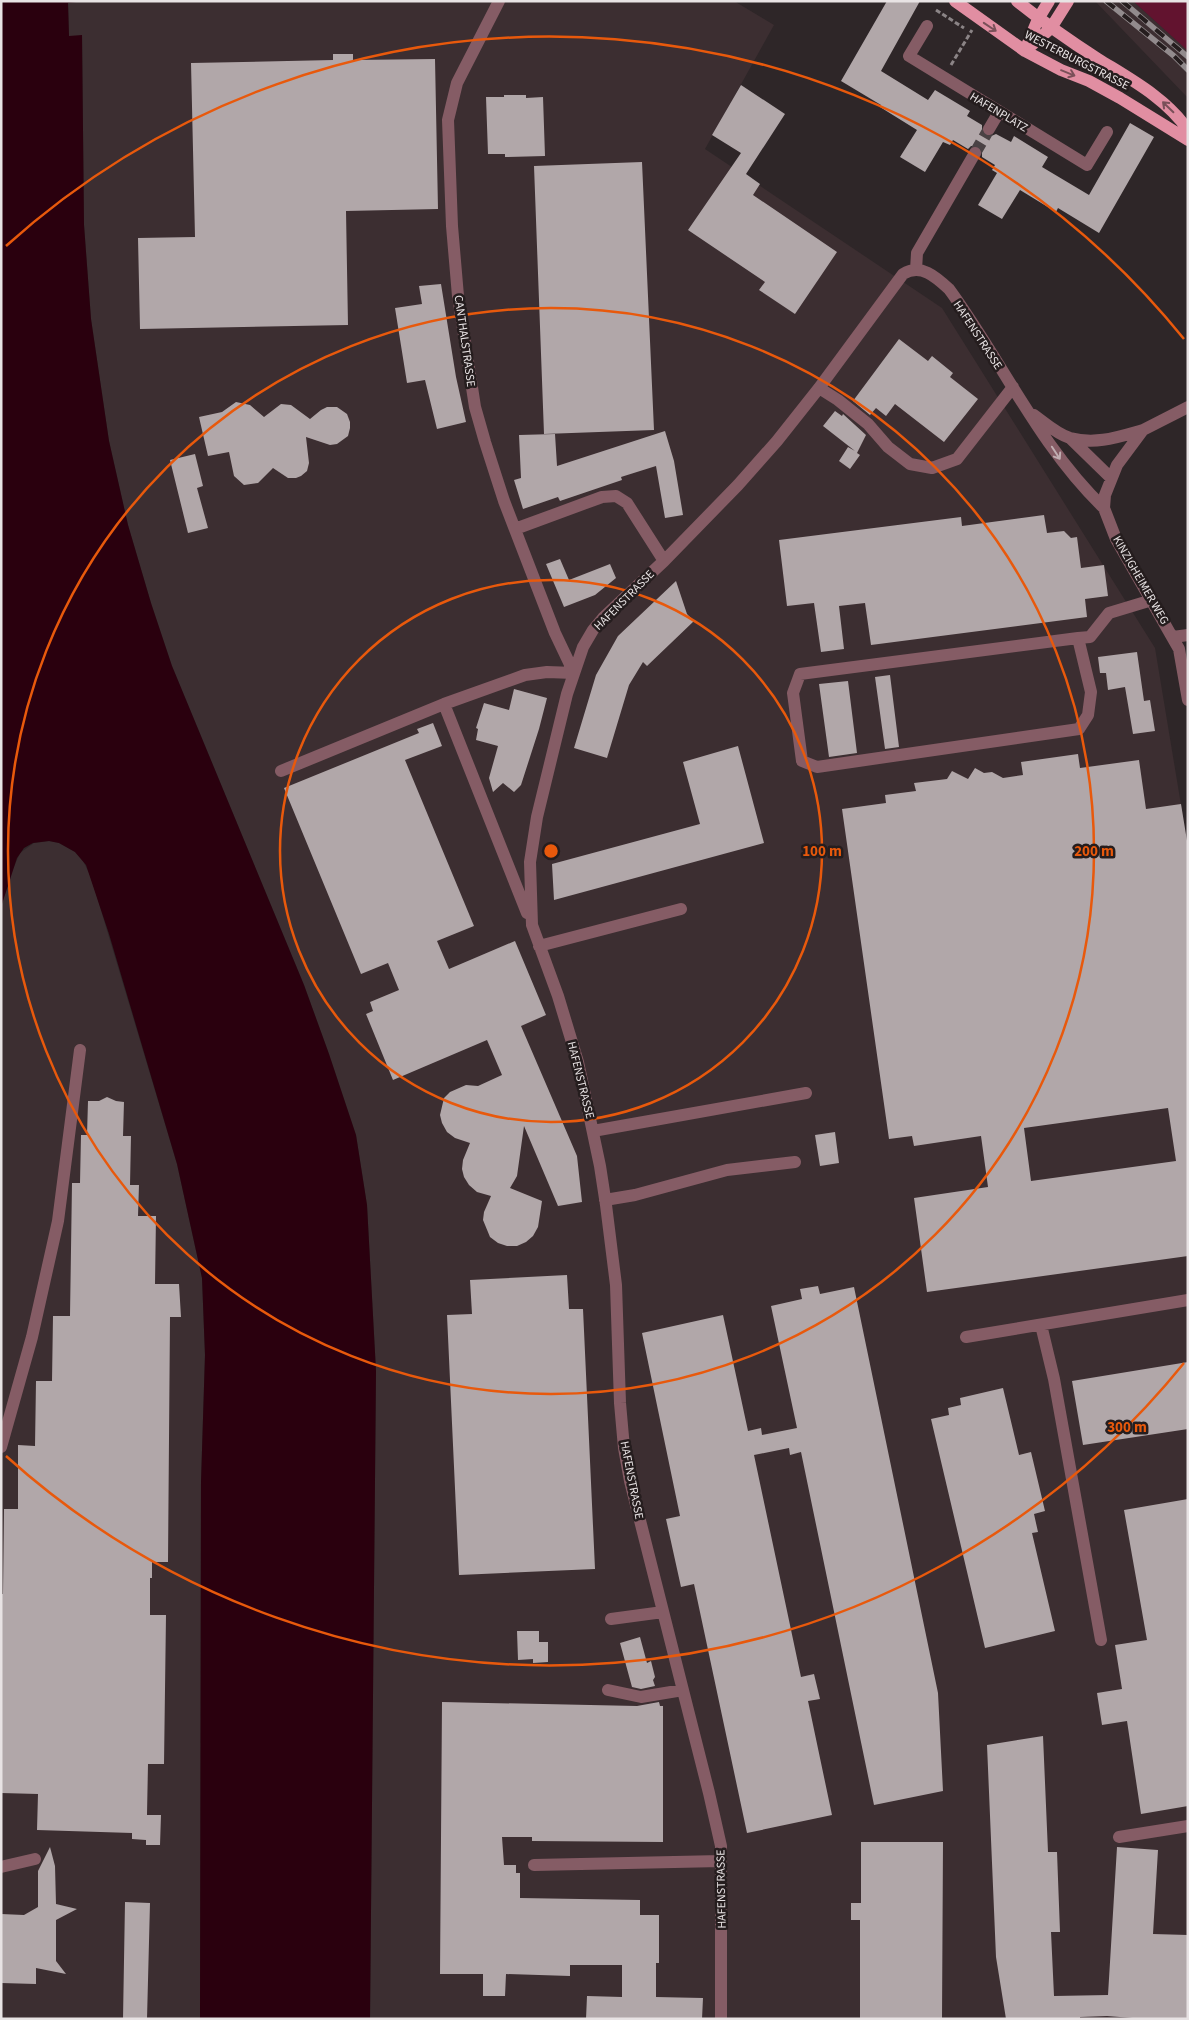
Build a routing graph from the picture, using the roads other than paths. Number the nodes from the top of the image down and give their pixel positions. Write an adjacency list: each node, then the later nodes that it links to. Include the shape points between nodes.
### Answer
1 (499, 1): 25 (street, CANTHALSTRASSE, via 457,83 448,120 455,261 475,407)
2 (955, 1): 9 (main road, WESTERBURGSTRASSE, one-way to 9)
3 (1017, 1): 6 (main road, WESTERBURGSTRASSE)
4 (1050, 1): 6 (main road)
5 (1068, 1): 8 (main road)
6 (1038, 18): 8 (main road, WESTERBURGSTRASSE); 9 (main road)
7 (926, 26): 10 (street, HAFENPLATZ, via 908,56)
8 (1051, 28): 9 (main road); 12 (main road, WESTERBURGSTRASSE, one-way to 8, via 1158,98)
9 (1025, 51): 14 (main road, WESTERBURGSTRASSE, one-way to 14, via 1089,81)
10 (999, 112): 11 (street); 13 (street, HAFENPLATZ, via 1087,165)
11 (989, 129)
12 (1188, 130)
13 (1107, 132)
14 (1188, 140)
15 (974, 153): 16 (street, via 917,254)
16 (916, 270): 17 (street, HAFENSTRASSE, via 929,273 949,289); 18 (street, HAFENSTRASSE, via 903,274)
17 (1013, 387): 18 (street, via 956,459 932,468 910,464 888,447 868,424); 20 (street, HAFENSTRASSE)
18 (819, 388): 26 (street, HAFENSTRASSE, via 738,485)
19 (1188, 407): 21 (street)
20 (1029, 412): 22 (street, HAFENSTRASSE); 24 (street, HAFENSTRASSE, one-way to 24, via 1062,462)
21 (1143, 430): 22 (street, HAFENSTRASSE, via 1104,441); 23 (street)
22 (1069, 438): 23 (street, HAFENSTRASSE)
23 (1111, 478): 24 (street)
24 (1104, 508): 27 (street, KINZIGHEIMER WEG, via 1116,538)
25 (515, 529): 26 (street, via 602,497 616,496 627,503); 31 (street, CANTHALSTRASSE)
26 (664, 560): 31 (street, HAFENSTRASSE, via 603,618 584,647)
27 (1152, 600): 29 (street, KINZIGHEIMER WEG); 30 (street, via 1109,613 1090,637)
28 (1188, 635): 29 (street)
29 (1173, 637): 32 (street, KINZIGHEIMER WEG, via 1179,649)
30 (1078, 638): 30 (street, via 800,674 793,693 802,760 817,767 1079,729 1088,715 1090,692)
31 (574, 674): 33 (street, via 525,674); 36 (street, HAFENSTRASSE, via 533,838 529,887)
32 (1188, 700)
33 (444, 704): 34 (street); 36 (street)
34 (281, 771)
35 (681, 909): 37 (street)
36 (532, 925): 37 (street, HAFENSTRASSE)
37 (539, 946): 40 (street, HAFENSTRASSE, via 578,1062)
38 (80, 1050): 46 (street, via 58,1220 32,1337)
39 (806, 1093): 40 (street)
40 (593, 1131): 42 (street, HAFENSTRASSE)
41 (795, 1162): 42 (street, via 727,1170 635,1196)
42 (605, 1200): 47 (street, HAFENSTRASSE, via 616,1285 624,1448)
43 (1188, 1300): 44 (street)
44 (1041, 1324): 45 (street); 49 (street, via 1054,1379)
45 (966, 1337)
46 (1, 1447)
47 (663, 1612): 48 (street); 51 (street, HAFENSTRASSE)
48 (610, 1619)
49 (1101, 1640)
50 (608, 1690): 51 (street, via 641,1696)
51 (683, 1690): 55 (street, HAFENSTRASSE, via 709,1793)
52 (1188, 1826): 53 (street)
53 (1119, 1837)
54 (35, 1858): 57 (street)
55 (721, 1861): 56 (street); 58 (street, HAFENSTRASSE)
56 (534, 1865)
57 (1, 1867)
58 (720, 2019)

